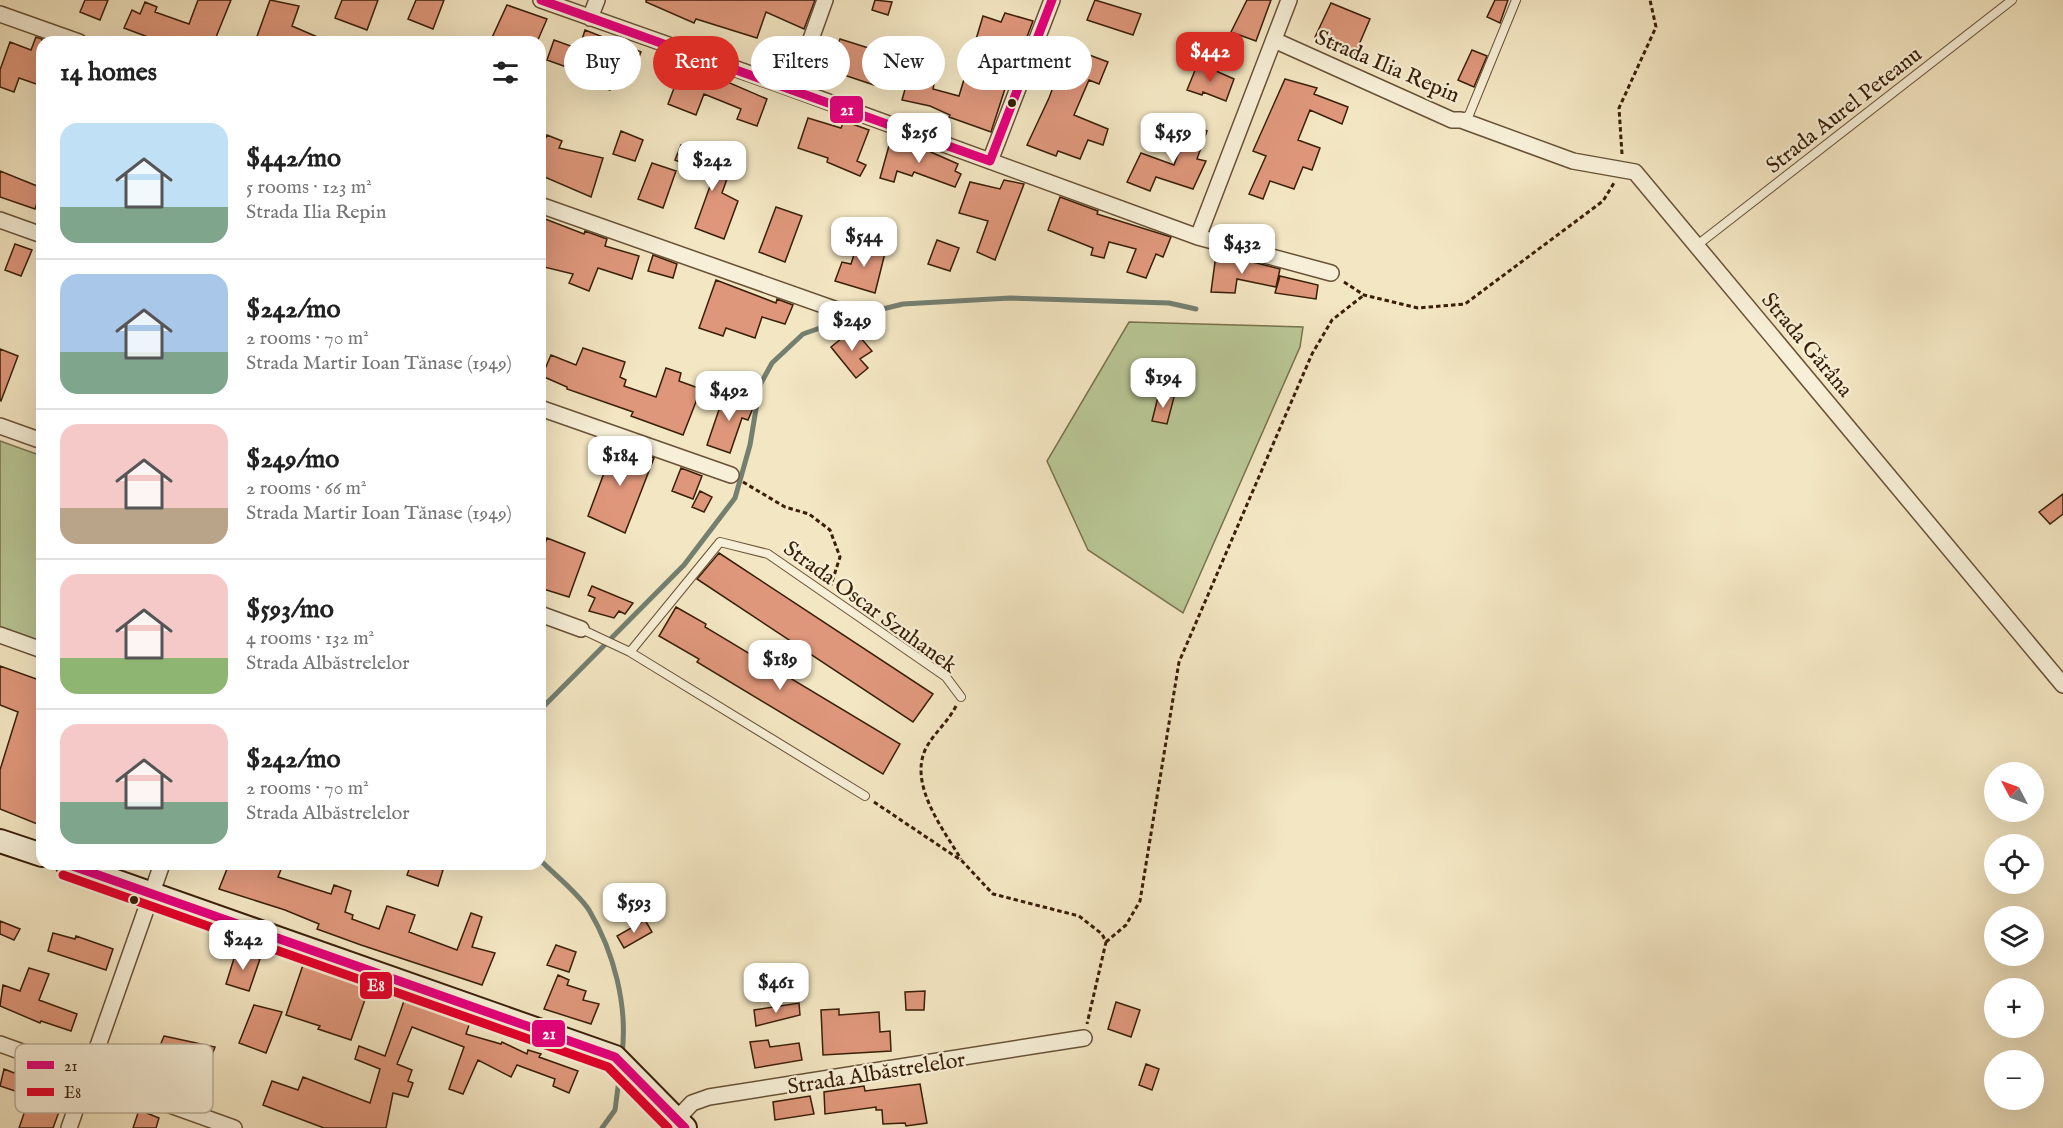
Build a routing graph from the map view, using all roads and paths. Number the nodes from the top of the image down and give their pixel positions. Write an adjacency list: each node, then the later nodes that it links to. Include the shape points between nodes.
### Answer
1 (541, 0): 10 (street)
2 (597, 0): 10 (street)
3 (825, 0): 12 (street)
4 (1052, 0): 17 (street)
5 (1290, 0): 13 (street)
6 (1516, 0): 16 (lane, Strada Ilia Repin, via 1468,115)
7 (1650, 0): 18 (path, via 1656,27 1619,108)
8 (2012, 0): 23 (lane, Strada Aurel Peteanu)
9 (0, 14): 11 (street)
10 (590, 18): 14 (street)
11 (62, 36)
12 (812, 36)
13 (1274, 40): 16 (street, Strada Ilia Repin, via 1452,120); 22 (street)
14 (751, 74)
15 (796, 90): 17 (street)
16 (1461, 120): 18 (street, Strada Gărâna, via 1573,160)
17 (990, 161): 22 (street)
18 (1622, 169): 23 (street, Strada Gărâna, via 1635,172); 25 (path, via 1603,201 1465,304 1418,308)
19 (546, 207): 26 (street)
20 (0, 220): 21 (street)
21 (36, 233)
22 (1198, 237): 24 (street)
23 (1696, 246): 37 (street, Strada Gărâna)
24 (1331, 273): 25 (path)
25 (1364, 295): 46 (path, via 1332,320 1312,354 1179,662 1140,901 1126,925)
26 (840, 311)
27 (546, 410): 30 (street)
28 (0, 426): 29 (street)
29 (36, 439)
30 (731, 475): 31 (path, via 785,507 808,514 830,530 840,557)
31 (827, 595): 36 (lane, Strada Oscar Szuhanek, via 768,554 720,542); 38 (lane, Strada Oscar Szuhanek, via 946,677)
32 (546, 616): 33 (street)
33 (581, 629): 36 (lane)
34 (0, 635): 35 (street)
35 (36, 648)
36 (630, 652): 39 (lane)
37 (2063, 685)
38 (961, 697): 42 (path, via 949,720 926,748 920,775 936,816)
39 (865, 796): 42 (path)
40 (0, 841): 41 (street)
41 (36, 853)
42 (962, 861): 46 (path, via 993,894 1079,916)
43 (84, 870): 45 (street, Strada Albăstrelelor)
44 (160, 870): 45 (street)
45 (152, 894): 49 (street); 53 (street, Strada Albăstrelelor, via 615,1058)
46 (1106, 942): 47 (path)
47 (1084, 1038): 53 (street, Strada Albăstrelelor, via 709,1097 692,1103)
48 (0, 1044): 50 (street)
49 (100, 1044)
50 (15, 1049)
51 (75, 1113): 54 (street)
52 (192, 1113): 55 (street)
53 (681, 1124)
54 (69, 1128)
55 (234, 1128)

